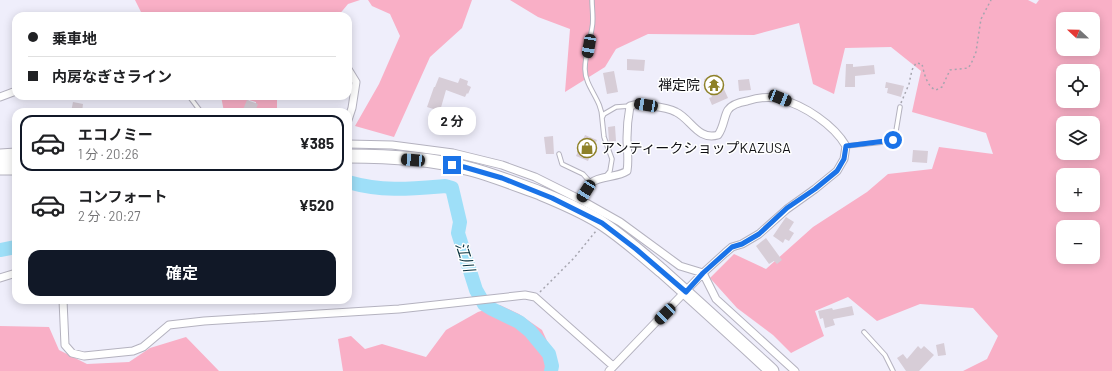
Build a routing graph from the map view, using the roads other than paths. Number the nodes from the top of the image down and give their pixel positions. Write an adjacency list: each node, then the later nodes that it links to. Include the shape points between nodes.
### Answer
1 (592, 0): 8 (lane, via 592,28 585,69 602,111)
2 (352, 76): 7 (street, via 356,82)
3 (12, 92): 4 (street)
4 (0, 97)
5 (630, 106): 8 (lane, via 616,107); 10 (street, via 636,104 669,109 677,112 697,131 713,137 722,130 728,110 736,104 767,97 780,98 804,108 821,120); 17 (street, via 627,171 621,175)
6 (900, 107): 10 (lane, via 893,140)
7 (352, 108)
8 (602, 118): 17 (lane, via 604,137 612,159)
9 (352, 144): 19 (street, via 408,146 480,159 535,177)
10 (846, 146): 20 (street, via 844,159 837,171 787,208 759,234 732,247)
11 (559, 154): 18 (lane, via 562,164 583,174)
12 (12, 155): 13 (highway)
13 (0, 156)
14 (352, 156): 23 (highway, via 428,161 464,167 502,178 552,198 602,223)
15 (0, 168): 16 (highway)
16 (12, 168)
17 (606, 177): 18 (street)
18 (591, 183): 19 (street)
19 (581, 200): 20 (street, via 620,222 680,266)
20 (703, 273): 23 (street); 28 (street, via 716,299)
21 (12, 274): 22 (street)
22 (0, 278)
23 (686, 292): 26 (street); 27 (highway)
24 (63, 304): 26 (street, via 65,345 72,353 84,356 133,352 169,326 204,320 399,309 525,295 535,297)
25 (864, 332): 29 (lane, via 885,355)
26 (611, 369)
27 (772, 371)
28 (795, 371)
29 (893, 371)

